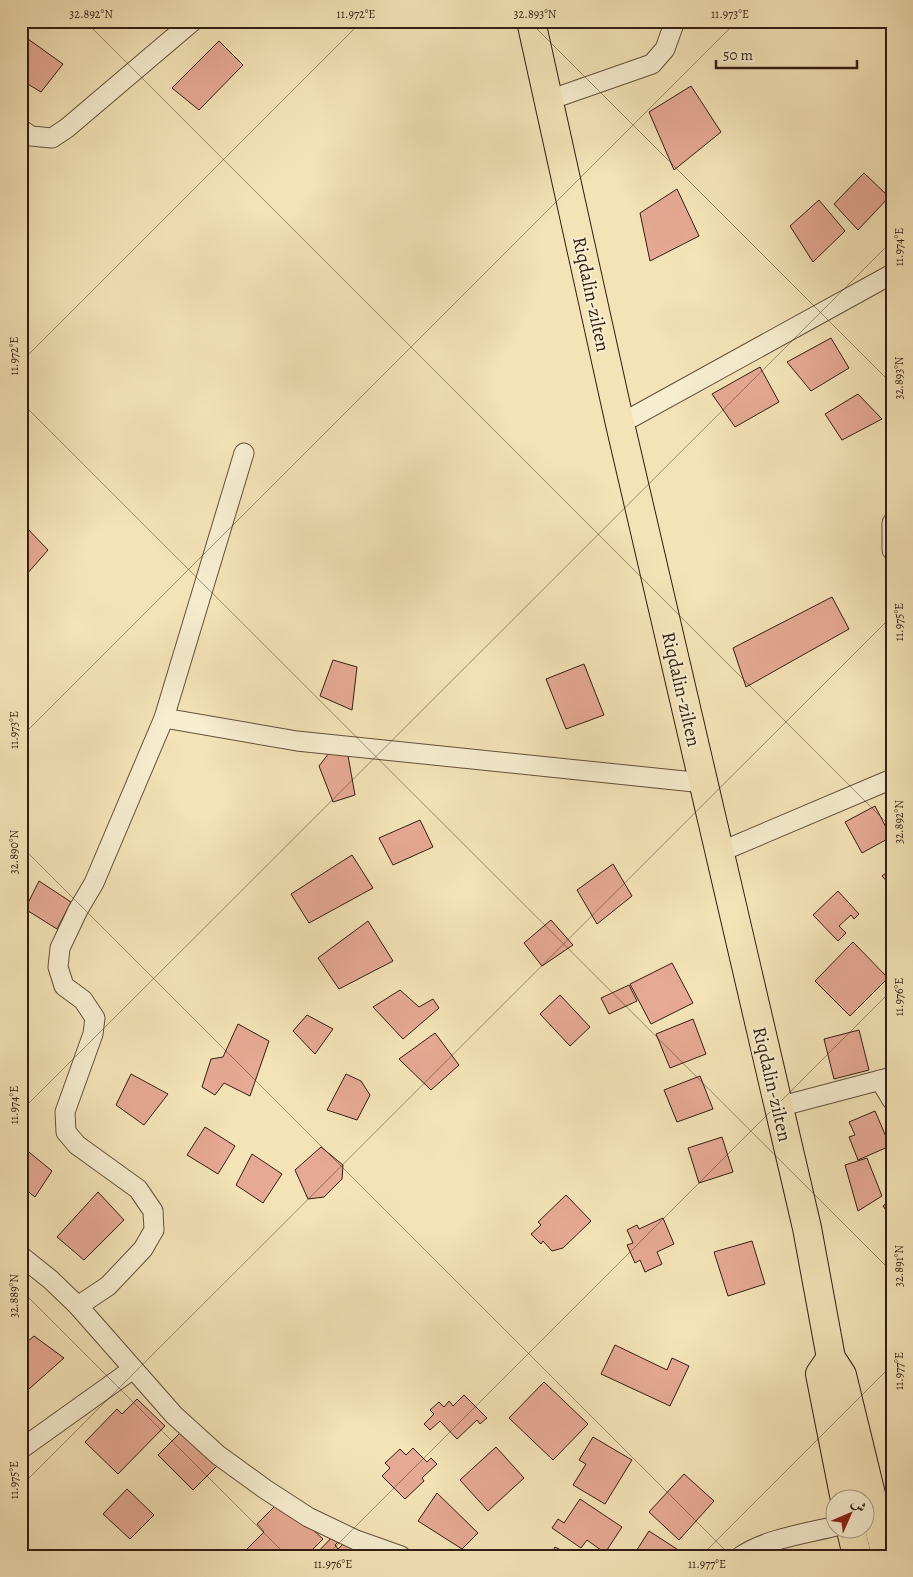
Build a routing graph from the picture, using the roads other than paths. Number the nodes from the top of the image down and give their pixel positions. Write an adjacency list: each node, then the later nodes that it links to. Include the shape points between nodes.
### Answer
1 (193, 21): 5 (street, via 52,138 31,136)
2 (531, 21): 4 (main road, Riqdalin-zilten)
3 (675, 21): 4 (street, via 665,49 652,64)
4 (549, 100): 7 (main road, Riqdalin-zilten)
5 (21, 128)
6 (892, 274): 7 (street)
7 (620, 424): 13 (main road, Riqdalin-zilten)
8 (244, 452): 11 (street)
9 (892, 523): 10 (street)
10 (892, 550)
11 (164, 718): 13 (street, via 297,741); 19 (street, via 94,883 60,948 58,968 64,986 83,1000 95,1018 93,1034 65,1112 66,1132 77,1145 138,1189 154,1211 154,1230 143,1249 108,1286)
12 (892, 779): 14 (street)
13 (704, 783): 14 (main road, Riqdalin-zilten)
14 (720, 852): 17 (main road, Riqdalin-zilten)
15 (886, 1079): 16 (street); 17 (street)
16 (892, 1100)
17 (778, 1107): 20 (main road, Riqdalin-zilten, via 807,1228)
18 (21, 1256): 19 (street)
19 (78, 1306): 21 (street)
20 (830, 1358): 23 (main road, via 820,1374); 24 (main road, Riqdalin-zilten, via 842,1375 859,1450)
21 (134, 1369): 22 (street); 27 (street, via 174,1415 218,1455 265,1489 308,1517)
22 (21, 1449)
23 (842, 1490)
24 (884, 1516): 30 (main road, Riqdalin-zilten)
25 (826, 1528): 28 (street, via 755,1547)
26 (854, 1540): 29 (main road)
27 (390, 1554)
28 (741, 1556)
29 (858, 1556)
30 (886, 1556)

